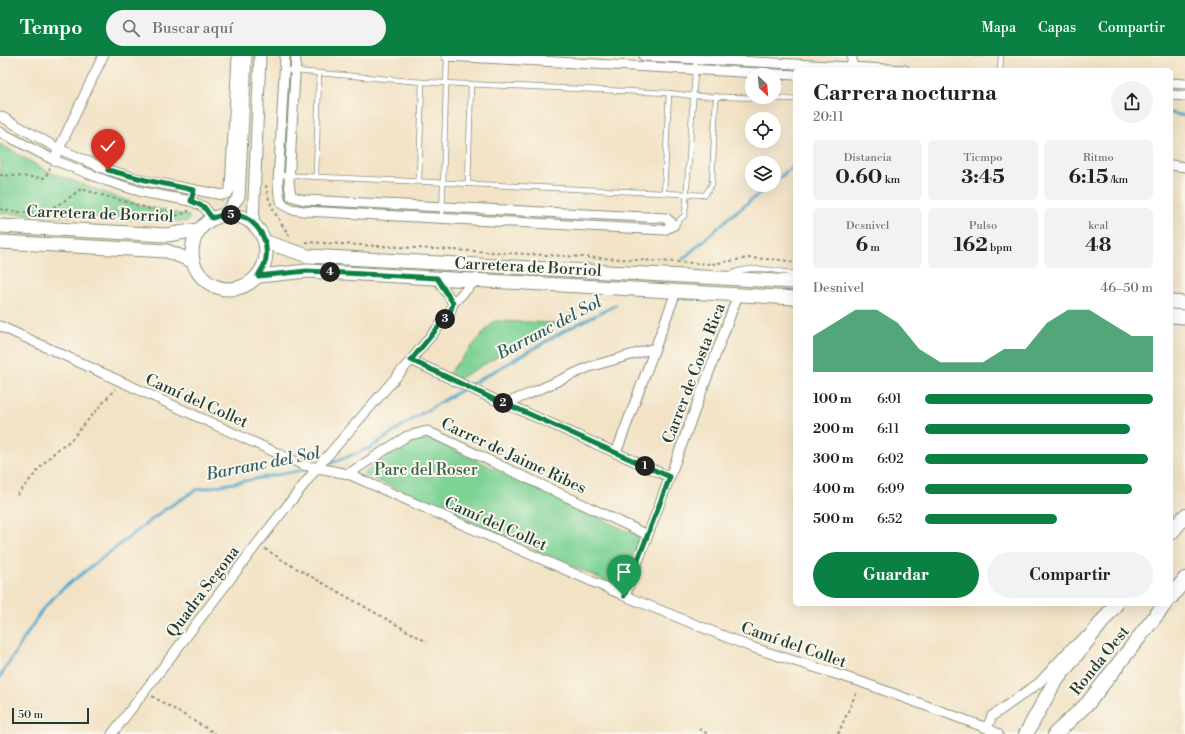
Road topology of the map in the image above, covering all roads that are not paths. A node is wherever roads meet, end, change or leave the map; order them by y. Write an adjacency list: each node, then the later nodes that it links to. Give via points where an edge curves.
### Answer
1 (103, 56): 32 (street)
2 (237, 56): 32 (street, via 228,193 223,195 146,180 108,170)
3 (246, 56): 45 (street, via 239,196)
4 (260, 56): 48 (street)
5 (285, 56): 14 (street)
6 (296, 56): 16 (street)
7 (447, 56): 15 (street); 20 (lane)
8 (644, 56): 11 (street)
9 (852, 56): 12 (street)
10 (1001, 56): 13 (lane)
11 (696, 57): 12 (street); 15 (lane)
12 (852, 68)
13 (1000, 68)
14 (284, 70): 16 (lane); 36 (street)
15 (695, 70): 18 (street); 26 (lane)
16 (295, 72): 17 (lane); 37 (street)
17 (319, 73): 19 (lane); 38 (lane)
18 (793, 75)
19 (422, 82): 20 (lane); 39 (lane)
20 (446, 83): 22 (lane); 40 (lane)
21 (1173, 83): 23 (street)
22 (472, 84): 24 (lane); 41 (lane)
23 (1185, 84)
24 (669, 93): 26 (lane); 42 (lane)
25 (1173, 95): 28 (street)
26 (693, 96): 27 (lane); 43 (lane)
27 (716, 96): 29 (lane); 43 (lane, via 712,184 705,195)
28 (1185, 96)
29 (793, 99)
30 (0, 116): 32 (street)
31 (0, 132): 33 (street)
32 (59, 149): 33 (street)
33 (54, 160): 46 (street, via 142,192 191,201 204,207)
34 (1173, 165): 35 (street)
35 (1185, 167)
36 (278, 175): 37 (lane); 47 (street, via 282,204 291,209)
37 (290, 175): 38 (lane); 44 (street, via 291,196 304,200)
38 (316, 176): 39 (lane)
39 (419, 181): 40 (lane)
40 (443, 182): 41 (lane); 44 (lane)
41 (468, 184): 42 (lane)
42 (664, 193): 43 (lane)
43 (686, 194): 49 (lane, via 685,215)
44 (442, 207): 47 (lane); 49 (street, via 666,218)
45 (225, 214): 46 (main road); 48 (main road, via 240,216)
46 (212, 218): 51 (main road)
47 (442, 218): 49 (street, via 664,230)
48 (253, 222): 53 (main road)
49 (674, 225)
50 (0, 226): 51 (main road, Carretera de Borriol, via 167,235)
51 (198, 230): 54 (main road, via 192,245)
52 (0, 242): 54 (main road, Carretera de Borriol, via 167,251)
53 (266, 242): 56 (main road, via 266,260); 58 (main road, Carretera de Borriol, via 308,256)
54 (192, 261): 56 (main road, via 203,279 221,289 242,288)
55 (793, 274): 58 (lane, via 738,270)
56 (258, 276): 57 (main road, Carretera de Borriol, via 307,271)
57 (437, 278): 59 (main road, Carretera de Borriol); 66 (street)
58 (721, 278): 60 (main road, Carretera de Borriol)
59 (476, 280): 61 (main road, Carretera de Borriol); 66 (street, Quadra Segona)
60 (793, 282)
61 (676, 292): 62 (main road, Carretera de Borriol); 70 (street)
62 (738, 295): 63 (main road, Carretera de Borriol); 78 (street, Carrer de Costa Rica)
63 (793, 298)
64 (1173, 302): 65 (main road)
65 (1185, 302)
66 (453, 303): 71 (street, Quadra Segona, via 450,313)
67 (1173, 316): 68 (main road)
68 (1185, 317)
69 (0, 326): 76 (street, Camí del Collet, via 303,465)
70 (655, 348): 72 (street, via 589,367); 75 (street)
71 (411, 360): 73 (street); 76 (street, Quadra Segona)
72 (529, 394): 73 (street); 74 (street)
73 (504, 404): 74 (street)
74 (518, 409): 75 (street)
75 (616, 453): 78 (street)
76 (317, 468): 77 (street, Camí del Collet); 89 (street, Quadra Segona)
77 (348, 474): 81 (street, Carrer de Jaime Ribes, via 407,436 428,432); 84 (street, Camí del Collet)
78 (670, 477): 81 (street, Carrer de Costa Rica)
79 (1185, 516): 80 (main road)
80 (1173, 531)
81 (648, 535): 84 (street, Carrer de Costa Rica)
82 (1185, 579): 83 (main road)
83 (1173, 594)
84 (624, 596): 88 (street, Camí del Collet, via 751,647 861,682)
85 (1114, 606): 87 (main road, Ronda Oest)
86 (1163, 606): 92 (main road, Ronda Oest, via 1088,703)
87 (1098, 626): 88 (street, Ronda Oest, via 1071,648 1039,683 992,716); 91 (main road, Ronda Oest, via 1054,683)
88 (988, 728): 90 (street)
89 (112, 734)
90 (998, 734)
91 (1026, 734)
92 (1055, 734)

